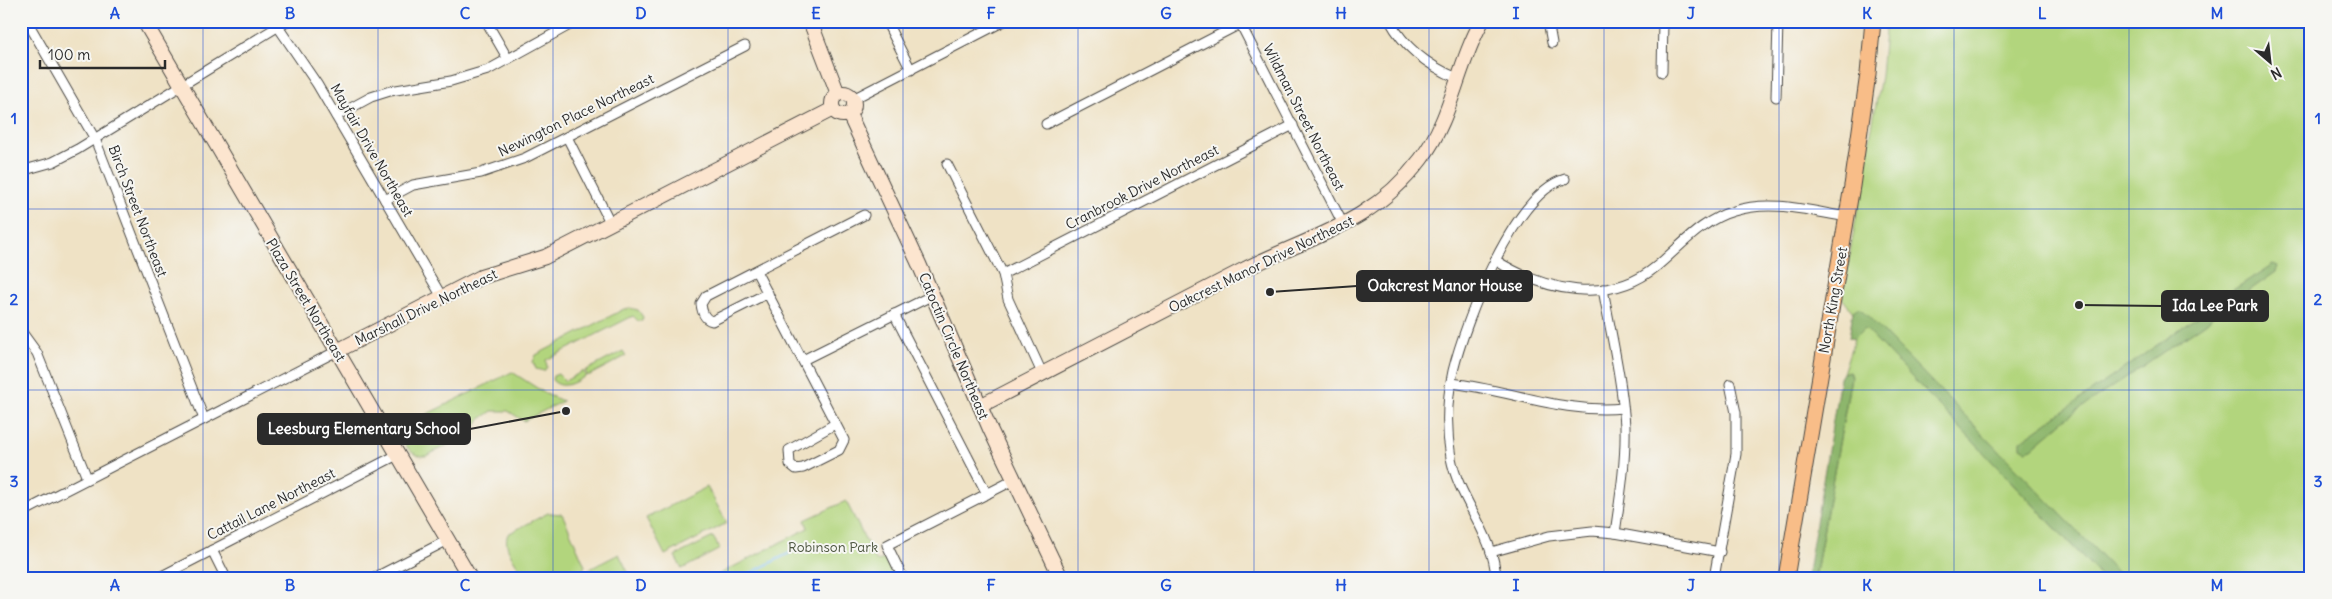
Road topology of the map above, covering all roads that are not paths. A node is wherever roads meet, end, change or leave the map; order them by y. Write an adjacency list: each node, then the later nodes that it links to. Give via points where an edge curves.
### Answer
1 (27, 21): 33 (street, Birch Street Northeast)
2 (144, 21): 23 (street, Plaza Street Northeast)
3 (288, 21): 16 (street)
4 (486, 21): 19 (street)
5 (576, 21): 19 (street)
6 (810, 21): 24 (street)
7 (886, 21): 20 (street)
8 (1004, 21): 20 (street)
9 (1390, 21): 22 (street, via 1419,57)
10 (1482, 21): 22 (street, Oakcrest Manor Drive Northeast)
11 (1548, 21): 17 (street)
12 (1663, 21): 21 (street)
13 (1778, 21): 25 (street)
14 (1873, 21): 39 (main road, North King Street)
15 (1239, 22): 30 (street); 31 (street, Wildman Street Northeast)
16 (275, 24): 23 (street); 29 (street, Mayfair Drive Northeast)
17 (1552, 43)
18 (745, 46): 32 (street, Newington Place Northeast)
19 (508, 59): 29 (street, via 469,77 390,91)
20 (911, 70): 26 (street)
21 (1662, 72)
22 (1457, 78): 41 (street, Oakcrest Manor Drive Northeast, via 1447,110 1422,158 1389,194)
23 (181, 85): 33 (street); 51 (street, Plaza Street Northeast)
24 (838, 94): 26 (street, via 845,93); 27 (street, via 832,101)
25 (1776, 97)
26 (853, 99): 28 (street, via 854,107)
27 (833, 109): 28 (street, via 839,115); 40 (street, Marshall Drive Northeast)
28 (848, 114): 47 (street, Catoctin Circle Northeast)
29 (336, 116): 37 (street, Mayfair Drive Northeast)
30 (1046, 124)
31 (1293, 125): 41 (street, Wildman Street Northeast); 44 (street, Cranbrook Drive Northeast)
32 (567, 137): 37 (street, Newington Place Northeast, via 504,166 413,185); 40 (street)
33 (96, 138): 35 (street, via 53,162); 58 (street, Birch Street Northeast)
34 (947, 164): 44 (street)
35 (21, 171)
36 (1565, 179): 42 (street, via 1539,194)
37 (385, 200): 48 (street, Mayfair Drive Northeast)
38 (864, 215): 43 (street)
39 (1847, 217): 45 (street, via 1775,206 1735,210 1701,227 1642,276 1619,287); 78 (main road, North King Street)
40 (611, 224): 48 (street, Marshall Drive Northeast, via 545,257 499,270)
41 (1344, 226): 53 (street, Oakcrest Manor Drive Northeast, via 1244,270)
42 (1495, 260): 45 (street, via 1527,278 1551,286); 54 (street, via 1459,351)
43 (756, 271): 46 (street); 46 (street, via 706,296 701,304 702,313 712,321)
44 (1002, 274): 53 (street, via 1008,299)
45 (1603, 289): 57 (street)
46 (768, 294): 52 (street)
47 (932, 295): 49 (street); 56 (street, Catoctin Circle Northeast)
48 (442, 297): 51 (street, Marshall Drive Northeast)
49 (894, 314): 52 (street); 63 (street)
50 (21, 331): 61 (street, via 37,353)
51 (337, 351): 58 (street, Marshall Drive Northeast); 60 (street, Plaza Street Northeast)
52 (803, 360): 59 (street)
53 (1042, 374): 56 (street, Oakcrest Manor Drive Northeast)
54 (1451, 383): 57 (street, via 1513,394 1555,406 1588,410); 68 (street, via 1448,406 1451,457 1459,483)
55 (1730, 384): 69 (street, via 1736,413 1736,454)
56 (980, 406): 62 (street, Catoctin Circle Northeast)
57 (1623, 408): 65 (street, via 1624,460)
58 (204, 419): 61 (street, Marshall Drive Northeast)
59 (836, 424): 59 (street, via 844,440 839,450 803,468 796,469 790,464 789,450)
60 (396, 454): 66 (street, Plaza Street Northeast); 67 (street, Cattail Lane Northeast)
61 (87, 478): 64 (street, Marshall Drive Northeast)
62 (1014, 480): 63 (street); 75 (street, Catoctin Circle Northeast)
63 (987, 494): 74 (street, via 887,545)
64 (21, 513)
65 (1616, 533): 68 (street, via 1569,533); 69 (street)
66 (448, 540): 72 (street); 73 (street, Plaza Street Northeast)
67 (212, 550): 70 (street, Cattail Lane Northeast); 71 (street)
68 (1491, 552): 76 (street)
69 (1720, 552): 77 (street)
70 (158, 578)
71 (226, 578)
72 (374, 578)
73 (470, 578)
74 (903, 578)
75 (1061, 578)
76 (1496, 578)
77 (1714, 578)
78 (1786, 578)

